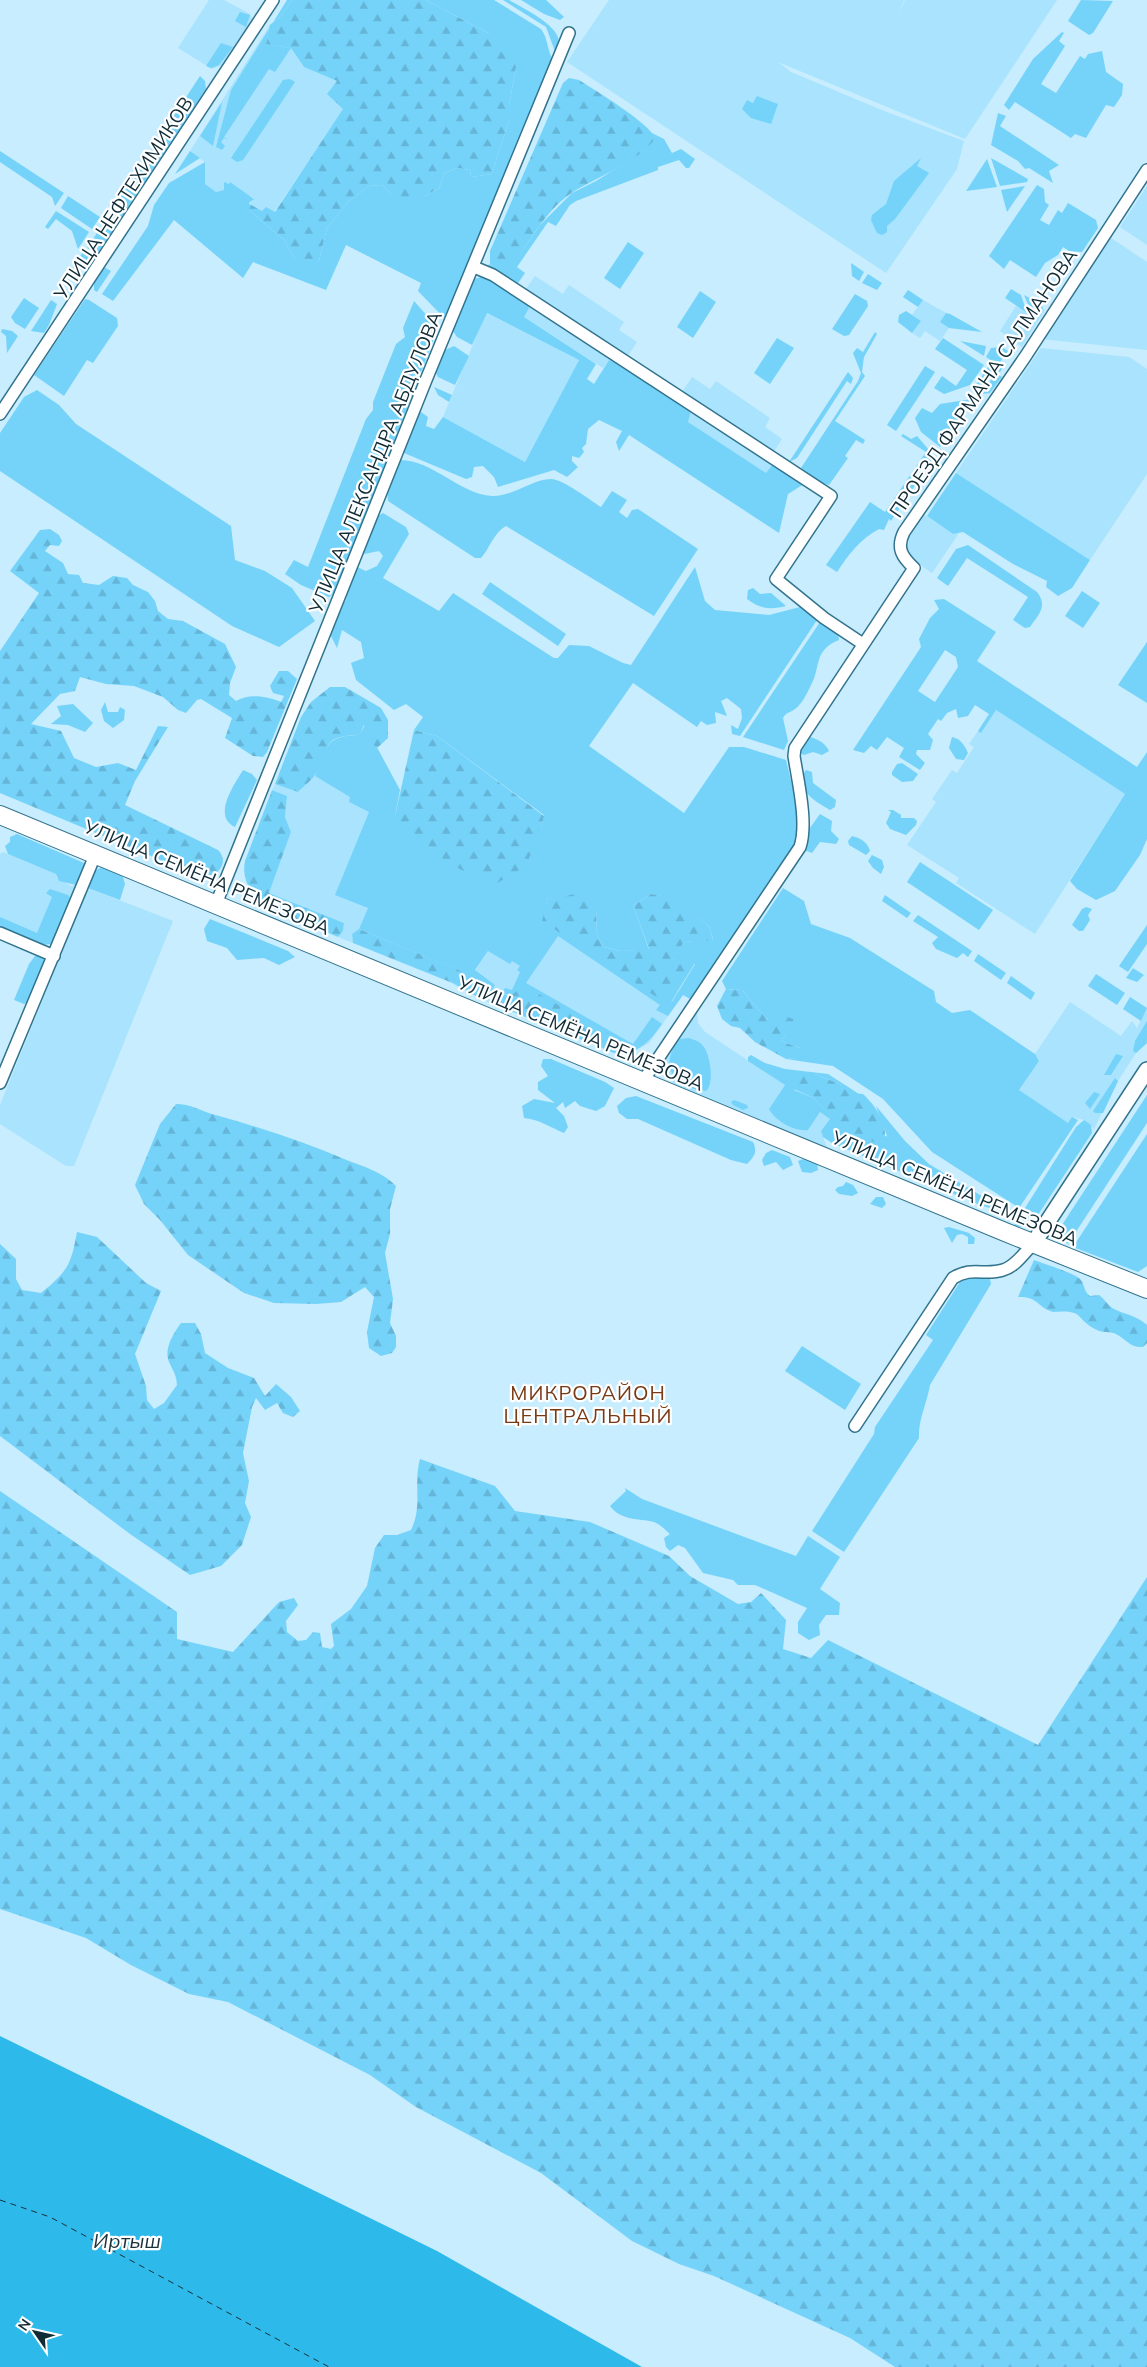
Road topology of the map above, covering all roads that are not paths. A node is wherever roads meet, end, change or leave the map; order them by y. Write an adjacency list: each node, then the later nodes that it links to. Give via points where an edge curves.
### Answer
1 (273, 0): 5 (street, УЛИЦА НЕФТЕХИМИКОВ)
2 (569, 33): 4 (street, УЛИЦА АЛЕКСАНДРА АБДУЛОВА)
3 (1147, 170): 6 (street, ПРОЕЗД ФАРМАНА САЛМАНОВА, via 1030,349 904,532 900,550 914,568)
4 (474, 267): 6 (street, via 493,276 831,496 776,579 824,618); 9 (street, УЛИЦА АЛЕКСАНДРА АБДУЛОВА)
5 (0, 414)
6 (863, 644): 13 (street, ПРОЕЗД ФАРМАНА САЛМАНОВА, via 795,748 802,827 800,847)
7 (0, 814): 8 (main road, УЛИЦА СЕМЁНА РЕМЕЗОВА)
8 (96, 853): 9 (main road, УЛИЦА СЕМЁНА РЕМЕЗОВА); 11 (street)
9 (216, 904): 13 (main road, УЛИЦА СЕМЁНА РЕМЕЗОВА)
10 (0, 933): 11 (street)
11 (54, 956): 14 (street)
12 (1147, 1070): 15 (main road)
13 (644, 1081): 16 (main road, УЛИЦА СЕМЁНА РЕМЕЗОВА)
14 (0, 1083)
15 (1050, 1217): 16 (main road, via 1033,1231); 17 (main road); 18 (main road, via 1052,1242)
16 (1005, 1232): 17 (main road, УЛИЦА СЕМЁНА РЕМЕЗОВА)
17 (1033, 1244): 18 (main road, УЛИЦА СЕМЁНА РЕМЕЗОВА); 20 (street, via 1012,1266 1003,1270 963,1271 953,1278)
18 (1074, 1260): 19 (main road, УЛИЦА СЕМЁНА РЕМЕЗОВА)
19 (1147, 1289)
20 (855, 1426)

